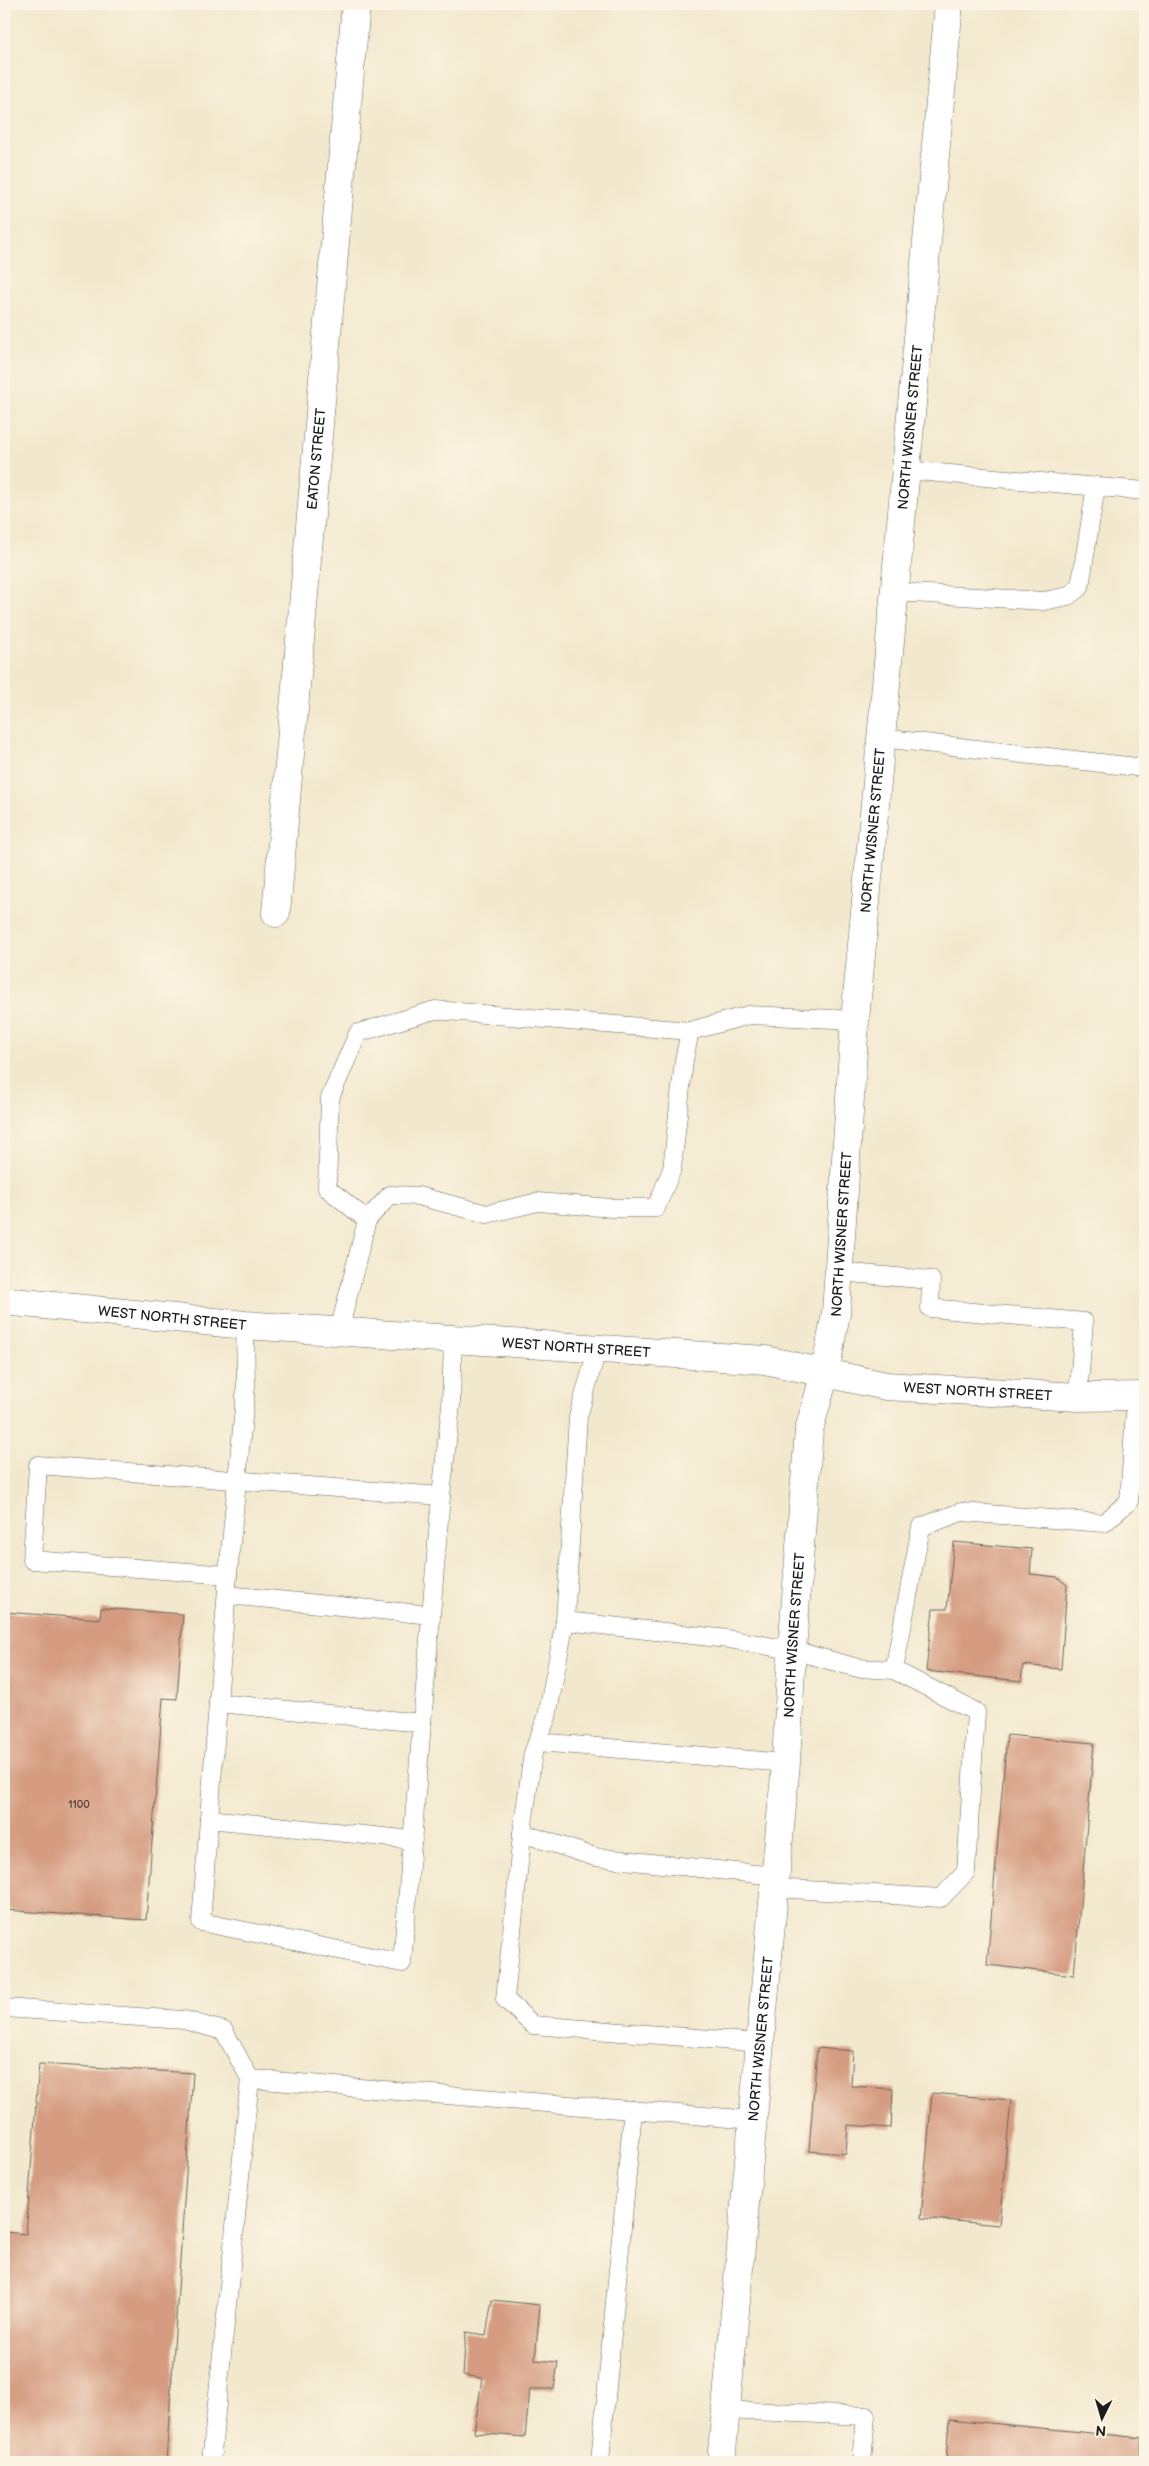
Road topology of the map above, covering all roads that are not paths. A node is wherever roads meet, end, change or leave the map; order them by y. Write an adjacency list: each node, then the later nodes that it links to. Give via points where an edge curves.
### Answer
1 (356, 4): 9 (street, EATON STREET)
2 (948, 4): 3 (street, NORTH WISNER STREET)
3 (906, 470): 4 (lane); 6 (street, NORTH WISNER STREET)
4 (1096, 486): 5 (lane); 6 (lane, via 1080,588 1068,596 1044,601)
5 (1145, 491)
6 (894, 592): 7 (street, NORTH WISNER STREET)
7 (881, 738): 8 (lane); 10 (street, NORTH WISNER STREET)
8 (1145, 768)
9 (276, 914)
10 (854, 1020): 11 (lane, via 749,1015); 13 (street, NORTH WISNER STREET)
11 (690, 1031): 12 (lane, via 672,1169 656,1208 538,1202 487,1214 418,1196 390,1195); 12 (lane, via 435,1010 358,1033 330,1098 328,1188)
12 (367, 1220): 16 (lane)
13 (839, 1272): 19 (street, NORTH WISNER STREET, via 836,1313); 21 (lane, via 931,1280 930,1308 1084,1322)
14 (4, 1301): 15 (street, WEST NORTH STREET)
15 (245, 1325): 16 (street, WEST NORTH STREET); 22 (lane, via 246,1386)
16 (339, 1330): 17 (street, WEST NORTH STREET)
17 (453, 1340): 18 (street, WEST NORTH STREET); 23 (lane, via 451,1405)
18 (598, 1347): 19 (street, WEST NORTH STREET, via 765,1360); 27 (lane, via 578,1416)
19 (825, 1373): 21 (street, WEST NORTH STREET, via 886,1386); 28 (street, NORTH WISNER STREET, via 809,1430)
20 (1141, 1396): 21 (street, WEST NORTH STREET); 29 (lane, via 1129,1502 1104,1523 961,1512 920,1527)
21 (1078, 1397)
22 (238, 1480): 23 (lane); 24 (lane); 24 (lane, via 38,1465 32,1560)
23 (441, 1496): 26 (lane)
24 (228, 1575): 25 (lane)
25 (227, 1595): 26 (lane); 30 (lane)
26 (431, 1615): 31 (lane)
27 (565, 1621): 28 (lane, via 728,1639); 32 (lane, via 547,1717)
28 (792, 1650): 29 (lane, via 858,1668); 33 (street, NORTH WISNER STREET)
29 (894, 1670): 37 (lane, via 976,1712 966,1872 941,1898)
30 (218, 1703): 31 (lane); 34 (lane)
31 (422, 1723): 36 (lane)
32 (538, 1742): 33 (lane); 35 (lane)
33 (786, 1764): 37 (street, NORTH WISNER STREET)
34 (209, 1819): 36 (lane); 36 (lane, via 201,1922 402,1963)
35 (522, 1833): 37 (lane, via 595,1857); 39 (lane, via 505,1999 533,2024)
36 (413, 1840)
37 (775, 1882): 39 (street, NORTH WISNER STREET)
38 (4, 2008): 40 (lane, via 184,2020 224,2031)
39 (760, 2043): 42 (street, NORTH WISNER STREET)
40 (250, 2079): 41 (lane); 44 (lane)
41 (633, 2110): 42 (lane); 45 (lane)
42 (753, 2120): 43 (street, NORTH WISNER STREET)
43 (726, 2410): 46 (street, NORTH WISNER STREET); 47 (lane, via 866,2416)
44 (211, 2462)
45 (600, 2462)
46 (721, 2462)
47 (862, 2462)

